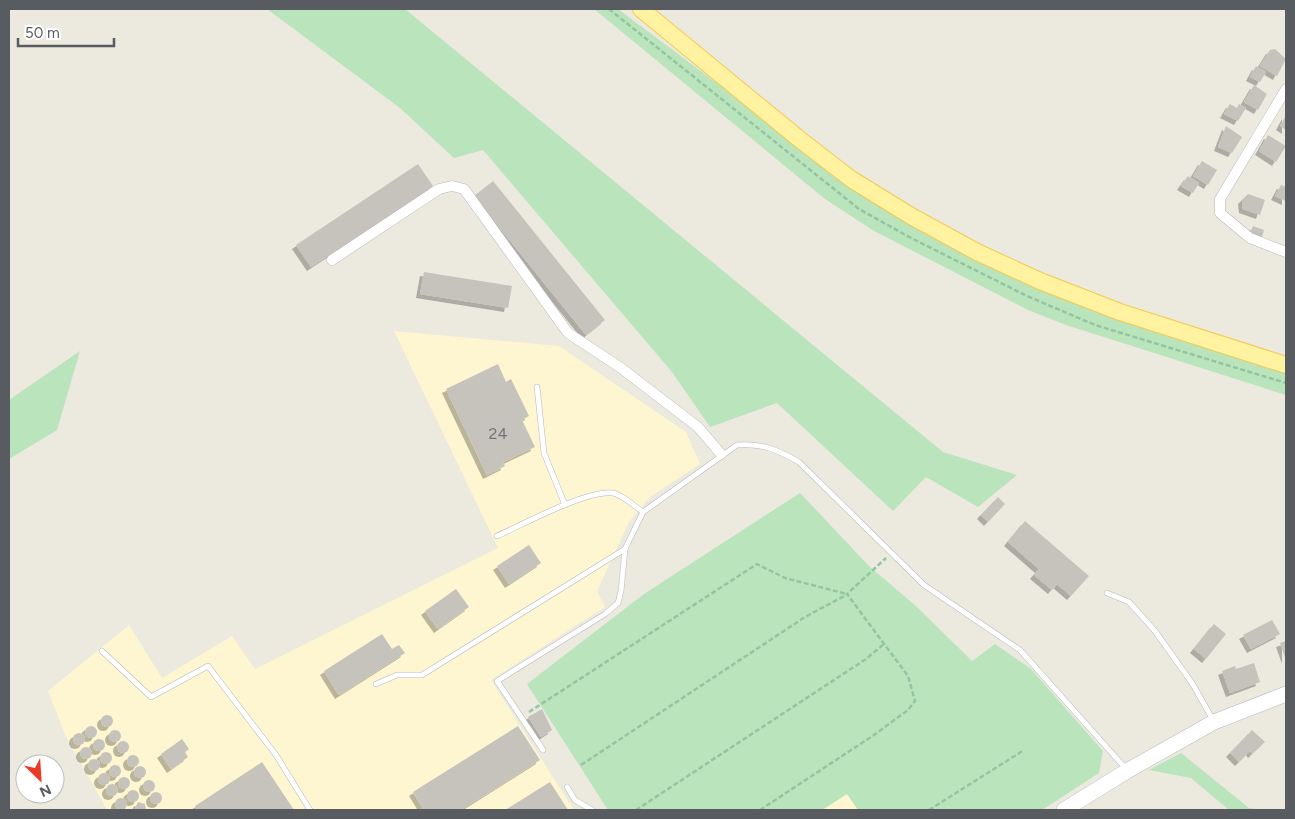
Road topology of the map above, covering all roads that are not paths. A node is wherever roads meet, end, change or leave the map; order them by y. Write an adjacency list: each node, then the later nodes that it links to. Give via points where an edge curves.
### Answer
1 (641, 9): 5 (main road, via 798,138 852,179 911,216 1040,281 1120,312)
2 (1286, 89): 3 (street, via 1220,199 1220,213 1250,238)
3 (1286, 252)
4 (332, 260): 7 (street, via 439,189 452,186 464,189 568,333 621,368 698,427)
5 (1286, 365)
6 (537, 387): 8 (lane, via 544,453)
7 (721, 454): 9 (lane); 18 (lane, via 737,445 753,444 776,448 799,462 924,585 1020,650)
8 (565, 505): 9 (lane, via 603,492 616,493); 10 (lane)
9 (643, 512): 11 (lane)
10 (496, 536)
11 (625, 549): 14 (lane, via 422,675 397,675); 17 (lane, via 618,603 497,681)
12 (1107, 593): 16 (lane, via 1129,602 1155,632 1192,683)
13 (102, 651): 20 (lane, via 151,697 208,666 276,755)
14 (376, 684)
15 (1286, 694): 16 (main road)
16 (1214, 722): 18 (main road)
17 (543, 750)
18 (1127, 770): 22 (main road)
19 (567, 787): 21 (lane, via 575,800)
20 (310, 810)
21 (592, 810)
22 (1064, 810)

